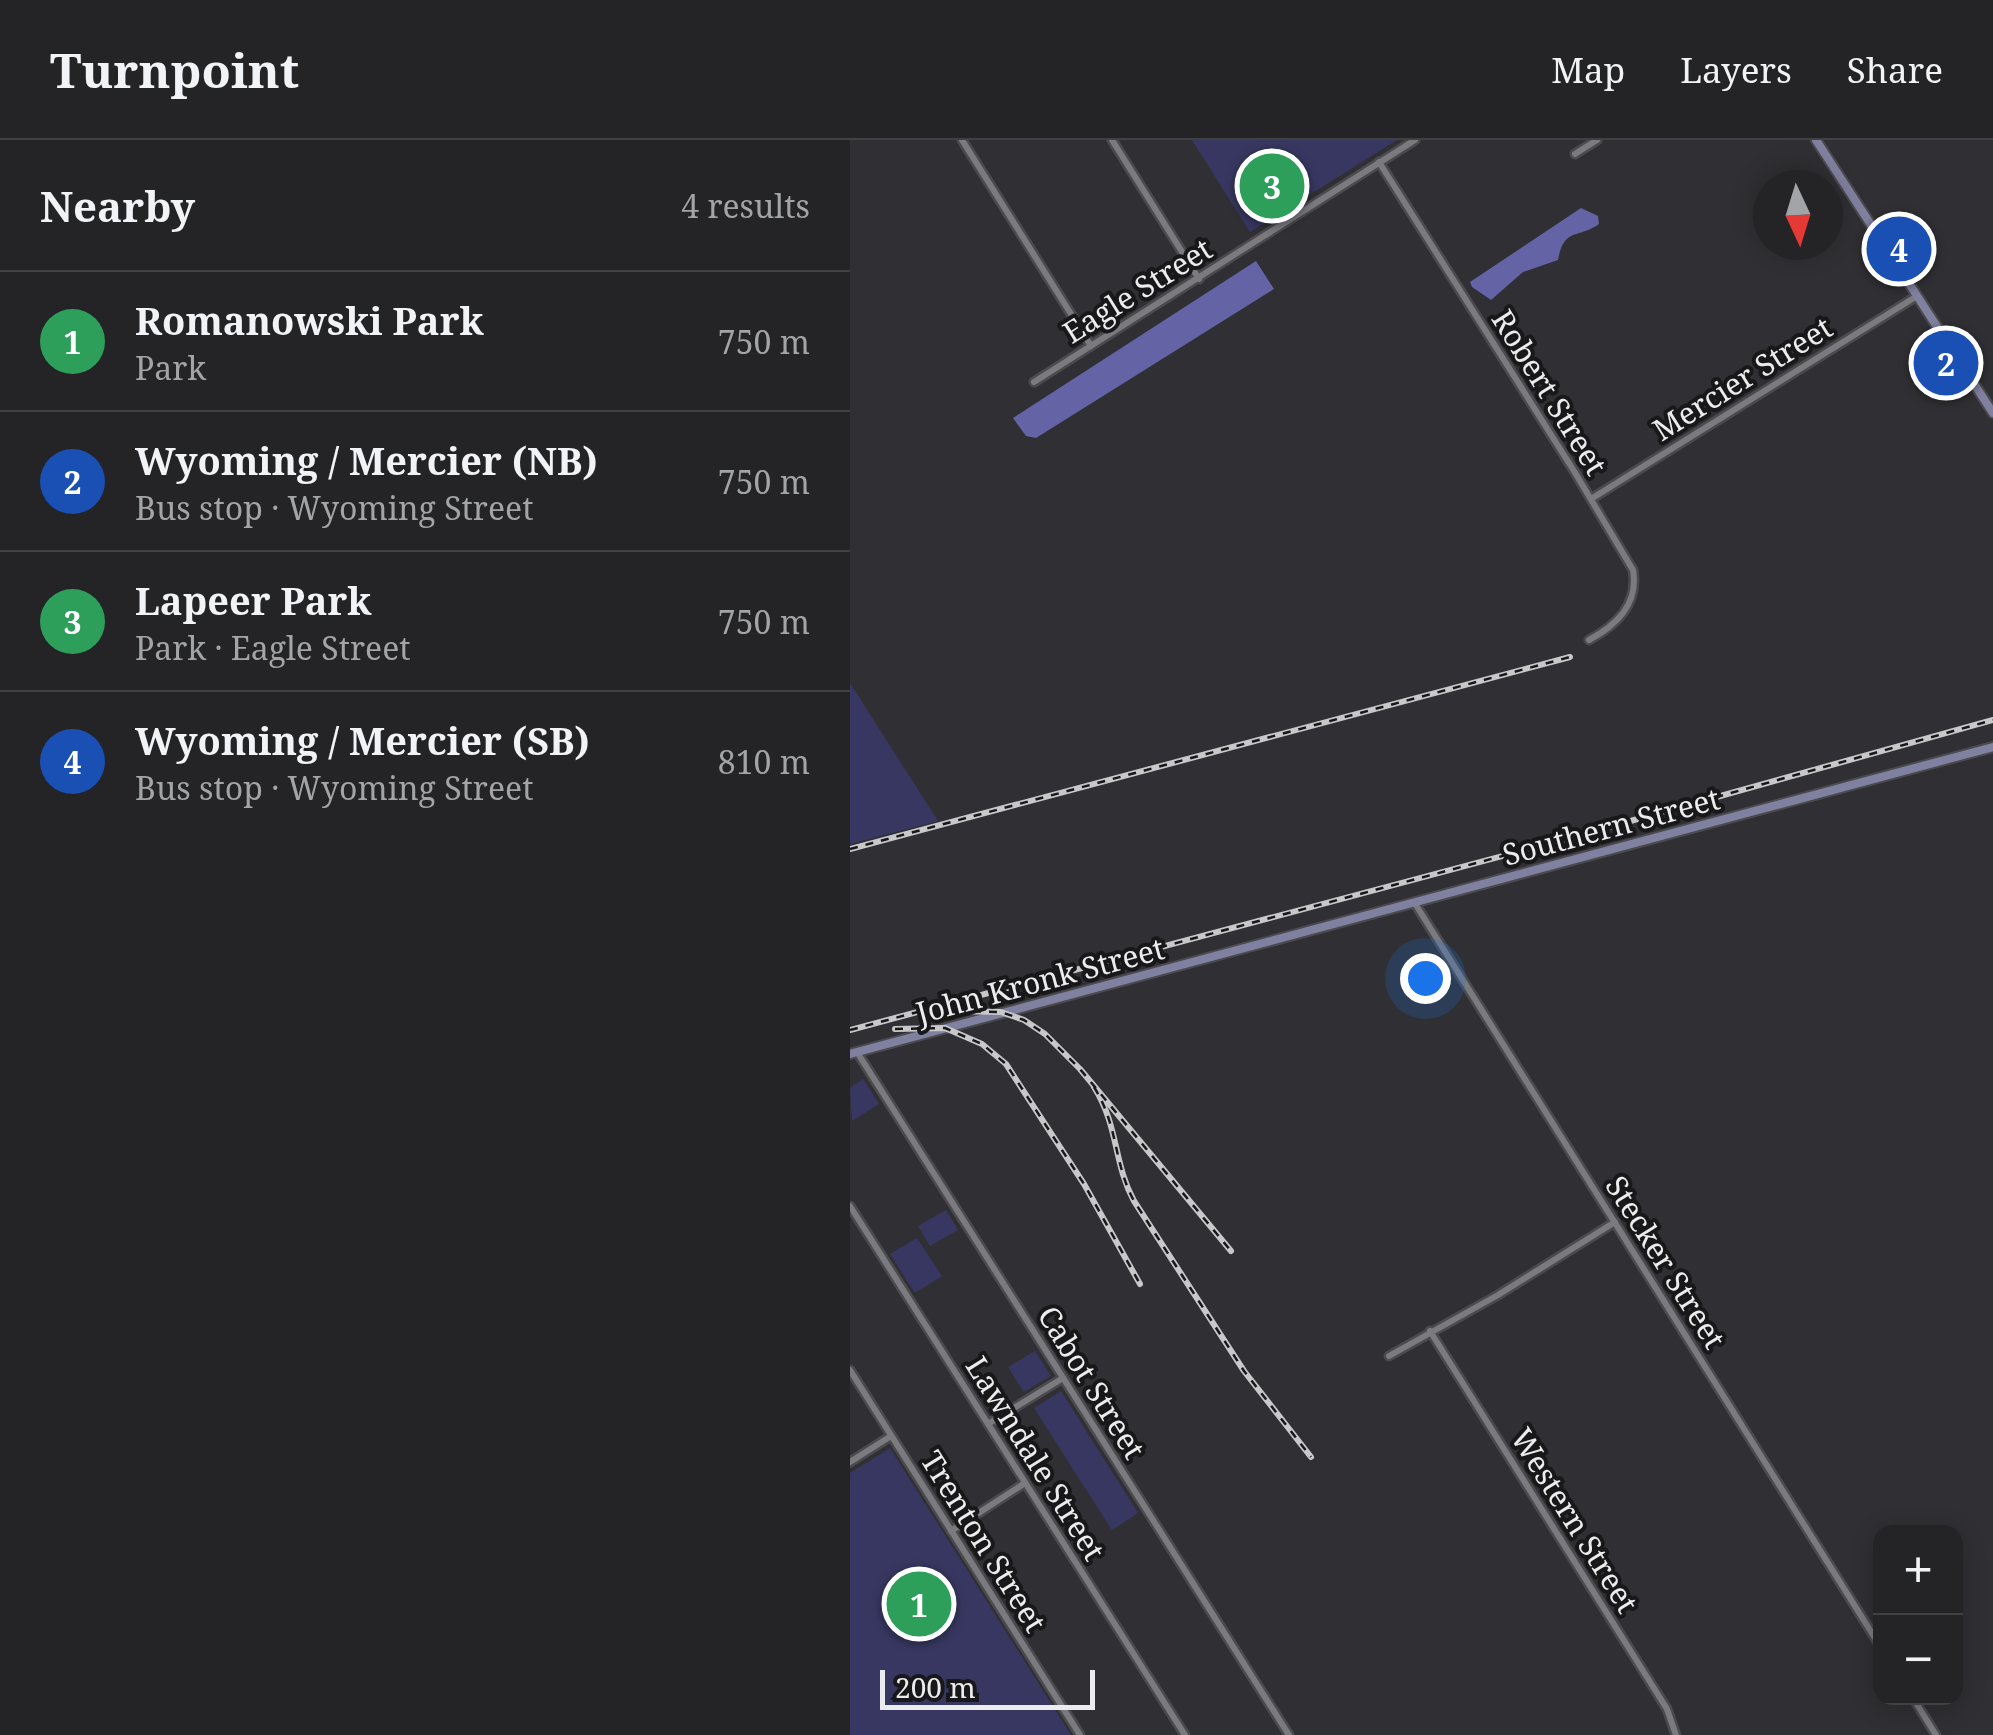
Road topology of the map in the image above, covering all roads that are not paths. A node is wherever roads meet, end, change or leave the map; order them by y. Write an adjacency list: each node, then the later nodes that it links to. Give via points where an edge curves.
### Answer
1 (962, 140): 10 (street)
2 (1112, 140): 8 (street)
3 (1415, 140): 7 (street, Eagle Street)
4 (1597, 140): 6 (street)
5 (1816, 140): 9 (street)
6 (1574, 154)
7 (1380, 162): 8 (street, Eagle Street); 13 (street, Robert Street)
8 (1200, 278): 10 (street, Eagle Street)
9 (1916, 296): 12 (street); 13 (street, Mercier Street)
10 (1091, 346): 11 (street, Eagle Street)
11 (1034, 382)
12 (1993, 414)
13 (1591, 499): 14 (street, Robert Street, via 1634,581 1621,617)
14 (1589, 640)
15 (1993, 747): 16 (street, Southern Street)
16 (1414, 902): 17 (street, Southern Street); 20 (street, Stecker Street)
17 (1241, 949): 18 (street, John Kronk Street)
18 (853, 1053): 24 (street, Cabot Street)
19 (850, 1206): 25 (street, Lawndale Street)
20 (1614, 1222): 21 (street); 30 (street, Stecker Street)
21 (1430, 1331): 22 (street); 35 (street, Western Street, via 1667,1709)
22 (1389, 1356)
23 (850, 1370): 26 (street, Trenton Street)
24 (1063, 1378): 25 (street); 34 (street, Cabot Street)
25 (988, 1424): 28 (street, Lawndale Street)
26 (891, 1436): 27 (street); 29 (street, Trenton Street)
27 (850, 1462)
28 (1026, 1483): 29 (street); 33 (street, Lawndale Street)
29 (951, 1531): 32 (street, Trenton Street)
30 (1873, 1635)
31 (1917, 1705): 36 (street)
32 (1080, 1735)
33 (1185, 1735)
34 (1290, 1735)
35 (1676, 1735)
36 (1936, 1735)

